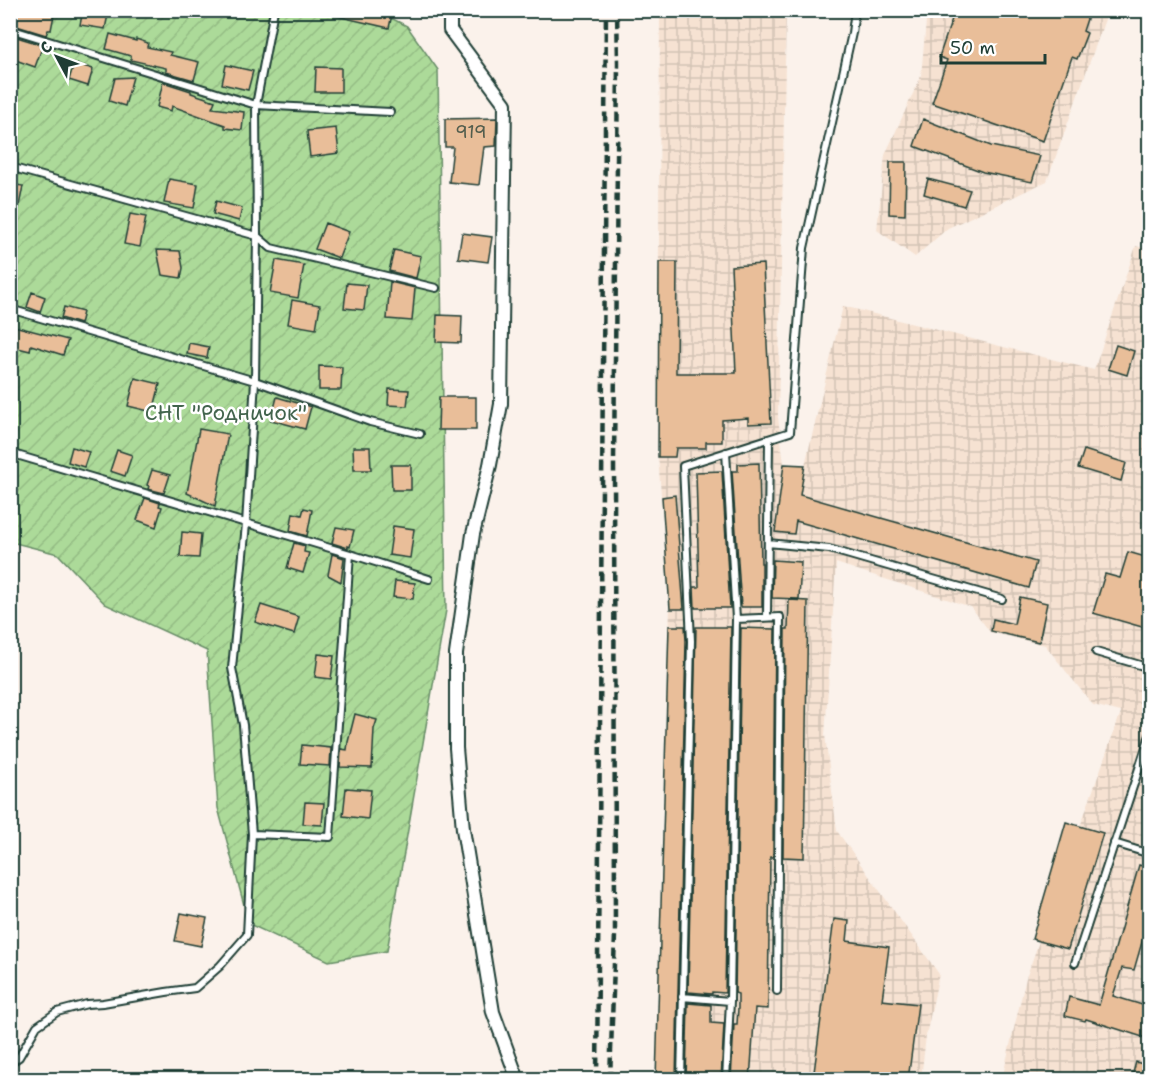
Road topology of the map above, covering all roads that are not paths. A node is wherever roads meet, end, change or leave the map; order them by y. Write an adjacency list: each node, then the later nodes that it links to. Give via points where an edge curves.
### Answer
1 (274, 10): 5 (lane)
2 (450, 10): 34 (street, via 450,30 505,104 501,404 473,534 456,654 456,748 463,829 493,1012)
3 (855, 10): 13 (lane, via 804,248 790,432)
4 (10, 29): 5 (lane)
5 (256, 105): 6 (lane); 8 (lane)
6 (390, 112)
7 (10, 168): 8 (lane)
8 (257, 236): 9 (lane, via 271,248); 11 (lane)
9 (436, 288)
10 (10, 309): 11 (lane)
11 (255, 381): 12 (lane, via 370,422); 16 (lane)
12 (420, 434)
13 (769, 439): 14 (lane); 17 (lane)
14 (726, 452): 22 (lane); 31 (lane, via 682,466 691,641)
15 (10, 453): 16 (lane)
16 (246, 524): 18 (lane); 26 (lane, via 232,668 243,724)
17 (768, 543): 20 (lane, via 829,549); 21 (lane)
18 (350, 554): 19 (lane); 26 (lane, via 330,837)
19 (429, 579)
20 (1002, 599)
21 (767, 617): 22 (lane); 30 (lane, via 780,617)
22 (736, 619): 32 (lane)
23 (1096, 652): 24 (lane)
24 (1149, 669)
25 (1149, 735): 27 (lane)
26 (252, 834): 33 (lane, via 247,934 220,966 195,988 57,1012 37,1026 19,1057)
27 (1114, 843): 28 (lane); 29 (lane)
28 (1149, 854)
29 (1075, 963)
30 (777, 991)
31 (682, 997): 32 (lane); 35 (lane)
32 (730, 1001): 36 (lane)
33 (10, 1063)
34 (518, 1080)
35 (681, 1080)
36 (726, 1080)

